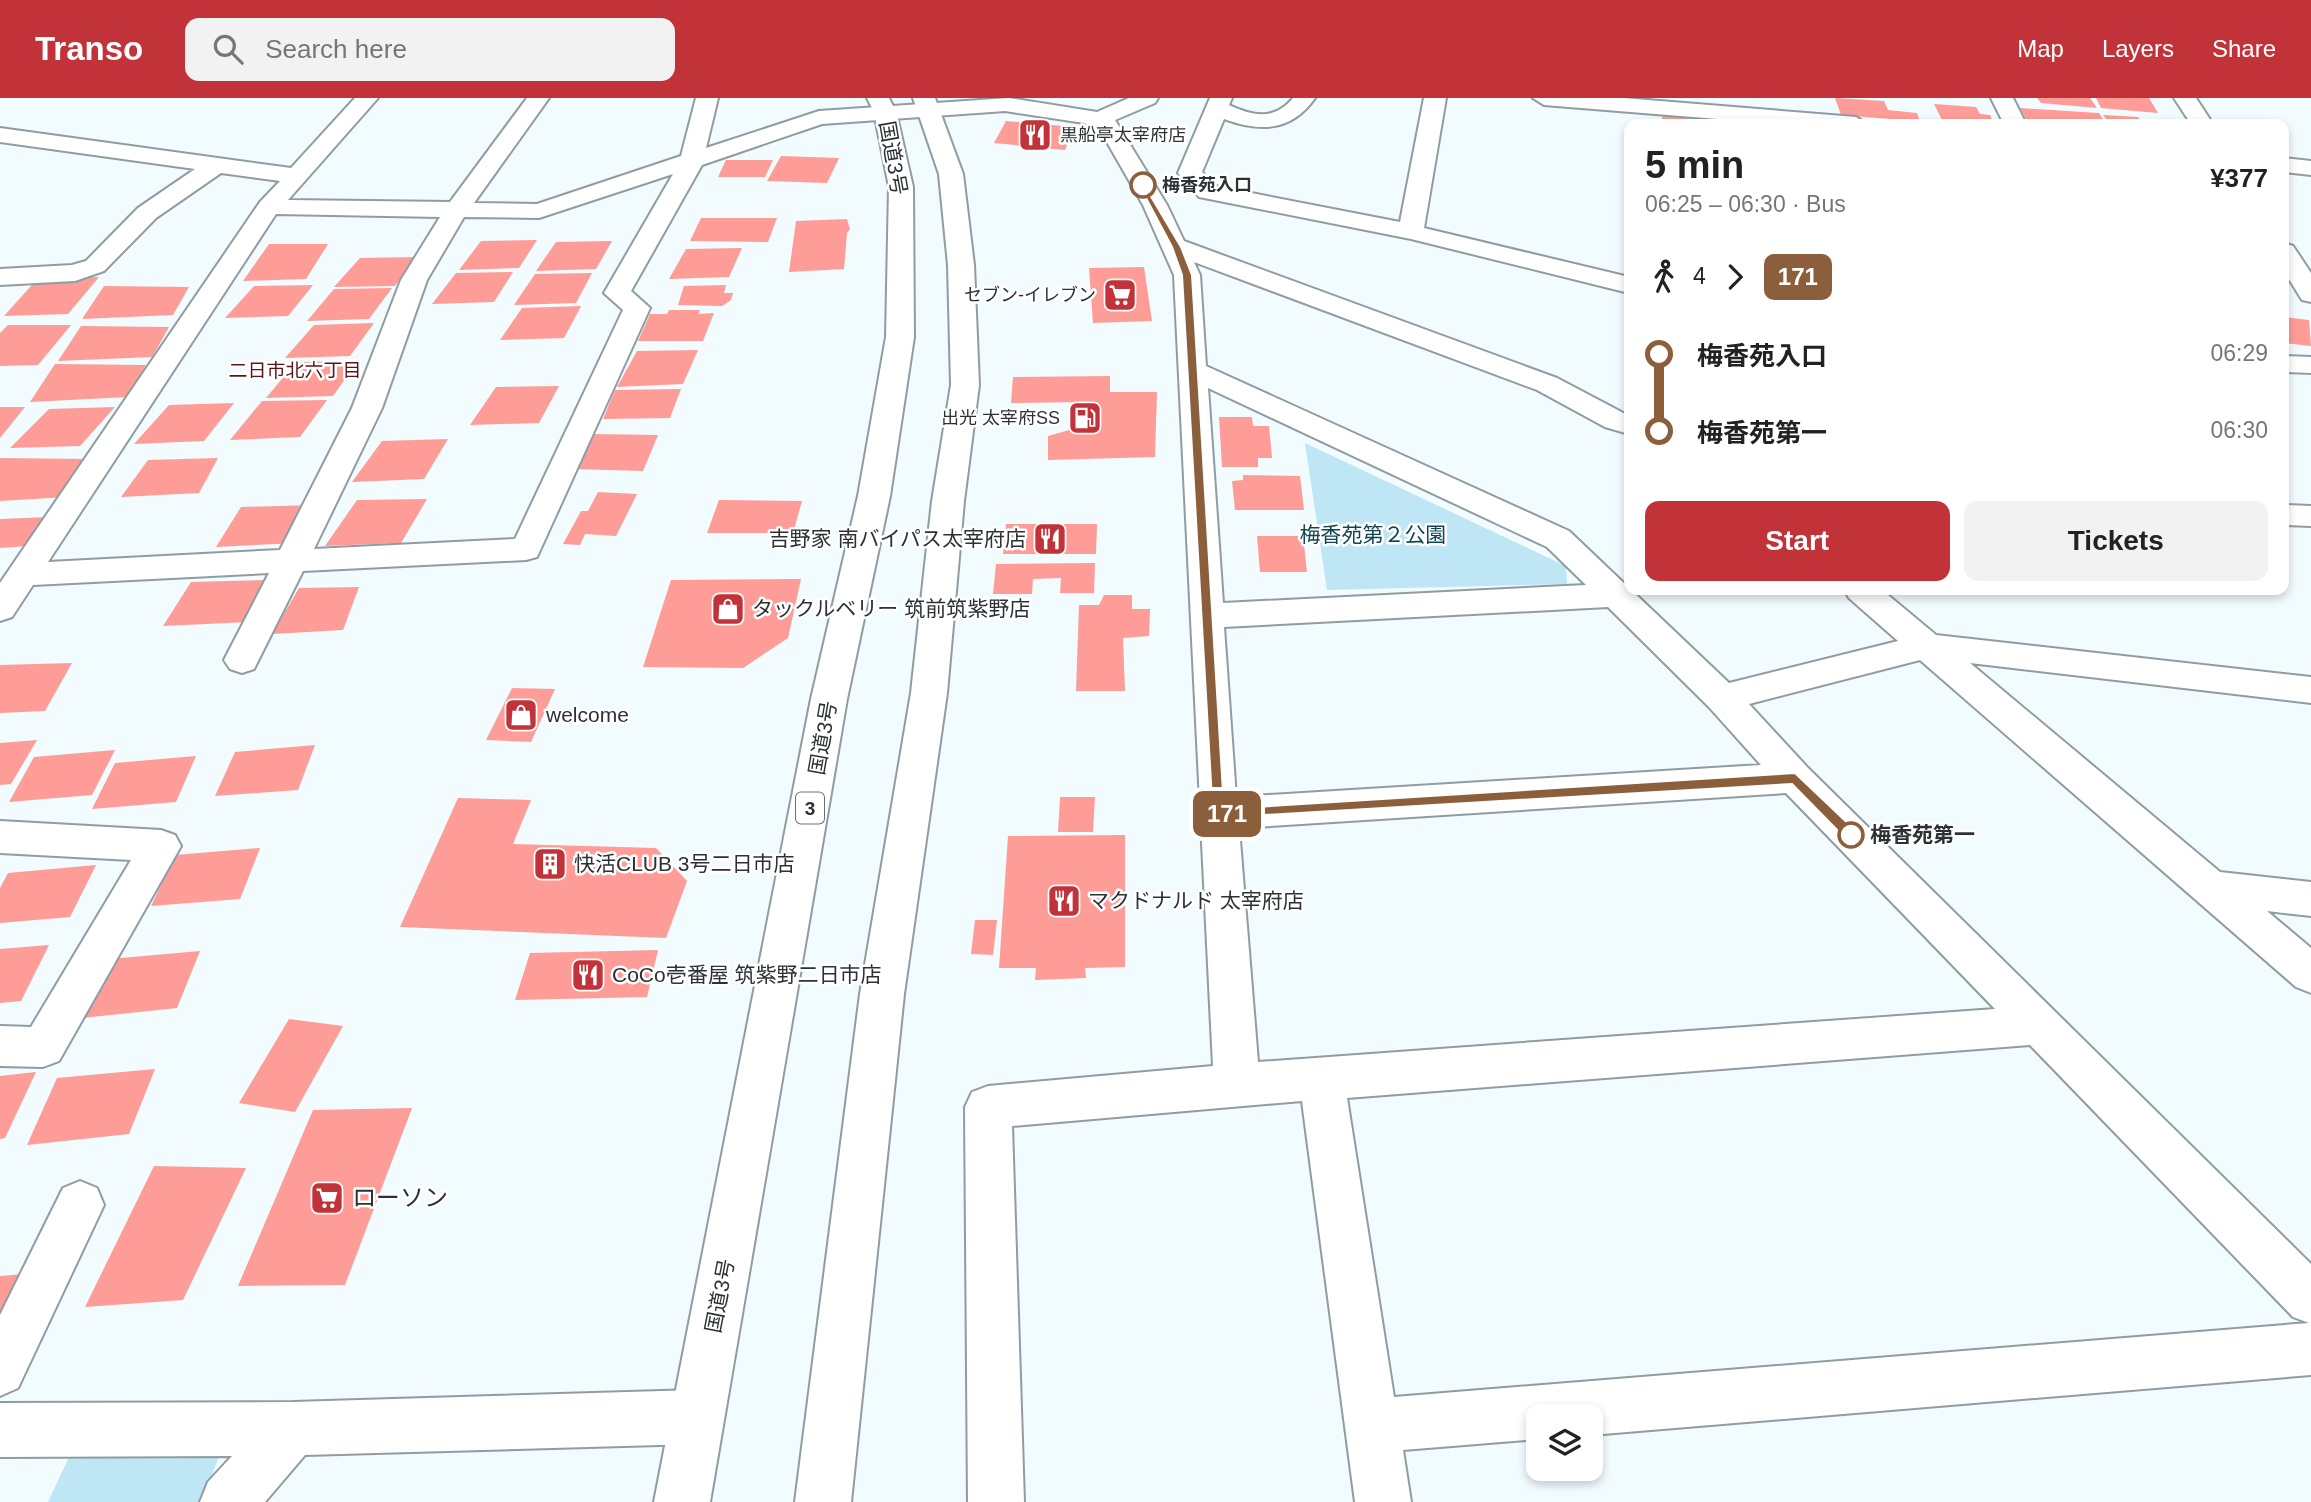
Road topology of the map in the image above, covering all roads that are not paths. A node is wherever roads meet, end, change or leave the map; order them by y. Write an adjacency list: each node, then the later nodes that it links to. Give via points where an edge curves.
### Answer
1 (367, 98): 26 (main road)
2 (538, 98): 28 (main road)
3 (707, 98): 22 (main road)
4 (1147, 98): 20 (main road)
5 (1304, 98): 12 (main road, via 1293,115 1273,121 1240,119)
6 (1435, 98): 29 (main road)
7 (1544, 98): 15 (main road)
8 (1820, 98): 17 (main road)
9 (2002, 98): 18 (main road)
10 (2185, 98): 19 (main road)
11 (1002, 101): 13 (main road); 20 (main road)
12 (1219, 103): 29 (main road, via 1191,173 1208,192)
13 (926, 104): 14 (main road); 71 (main road, via 951,174 961,265 965,385 929,693 882,994)
14 (881, 105): 22 (main road, via 819,118); 65 (main road, 国道3号 / 3, via 901,187 901,337)
15 (1638, 110): 16 (main road)
16 (1769, 119)
17 (1826, 119)
18 (2012, 119)
19 (2199, 119)
20 (1098, 120): 30 (main road, via 1109,126)
21 (0, 135): 24 (main road)
22 (691, 163): 28 (main road, via 540,211); 41 (main road, via 617,293 637,308 526,549)
23 (2289, 165): 25 (main road)
24 (215, 166): 26 (main road); 32 (main road, via 146,212 95,265 75,273)
25 (2311, 167)
26 (296, 176): 27 (main road)
27 (269, 207): 28 (main road); 42 (main road)
28 (455, 212): 41 (main road, via 414,280 367,408)
29 (1411, 232): 33 (main road)
30 (1177, 247): 37 (main road, via 1187,275); 38 (main road, via 1547,383)
31 (2289, 259): 34 (main road)
32 (4, 282)
33 (1624, 284)
34 (2311, 294)
35 (2289, 364): 36 (main road)
36 (2311, 365)
37 (1193, 370): 43 (main road, via 1558,539); 46 (main road)
38 (1624, 424)
39 (2289, 515): 40 (main road)
40 (2311, 516)
41 (292, 560): 42 (main road); 48 (main road)
42 (23, 573): 45 (main road)
43 (1619, 595): 46 (main road); 50 (main road)
44 (1867, 595): 47 (main road)
45 (0, 609)
46 (1207, 616): 52 (main road)
47 (1927, 646): 49 (main road); 50 (main road); 54 (main road)
48 (242, 660)
49 (2311, 691)
50 (1722, 698): 51 (main road)
51 (1795, 778): 52 (main road); 57 (main road)
52 (1218, 814): 60 (main road)
53 (0, 837): 58 (main road, via 161,846 43,1047)
54 (2208, 888): 55 (main road); 56 (main road)
55 (2311, 900)
56 (2311, 974)
57 (2040, 1025): 59 (main road); 62 (main road)
58 (0, 1046)
59 (1322, 1079): 60 (main road); 66 (main road)
60 (1237, 1085): 72 (main road, via 988,1107)
61 (80, 1205): 64 (main road)
62 (2311, 1299)
63 (2311, 1349): 66 (main road)
64 (0, 1370)
65 (696, 1417): 67 (main road); 70 (main road, 国道3号 / 3)
66 (1372, 1426): 73 (main road)
67 (293, 1429): 68 (main road); 69 (main road)
68 (0, 1430)
69 (228, 1502)
70 (682, 1502)
71 (823, 1502)
72 (996, 1502)
73 (1383, 1502)

